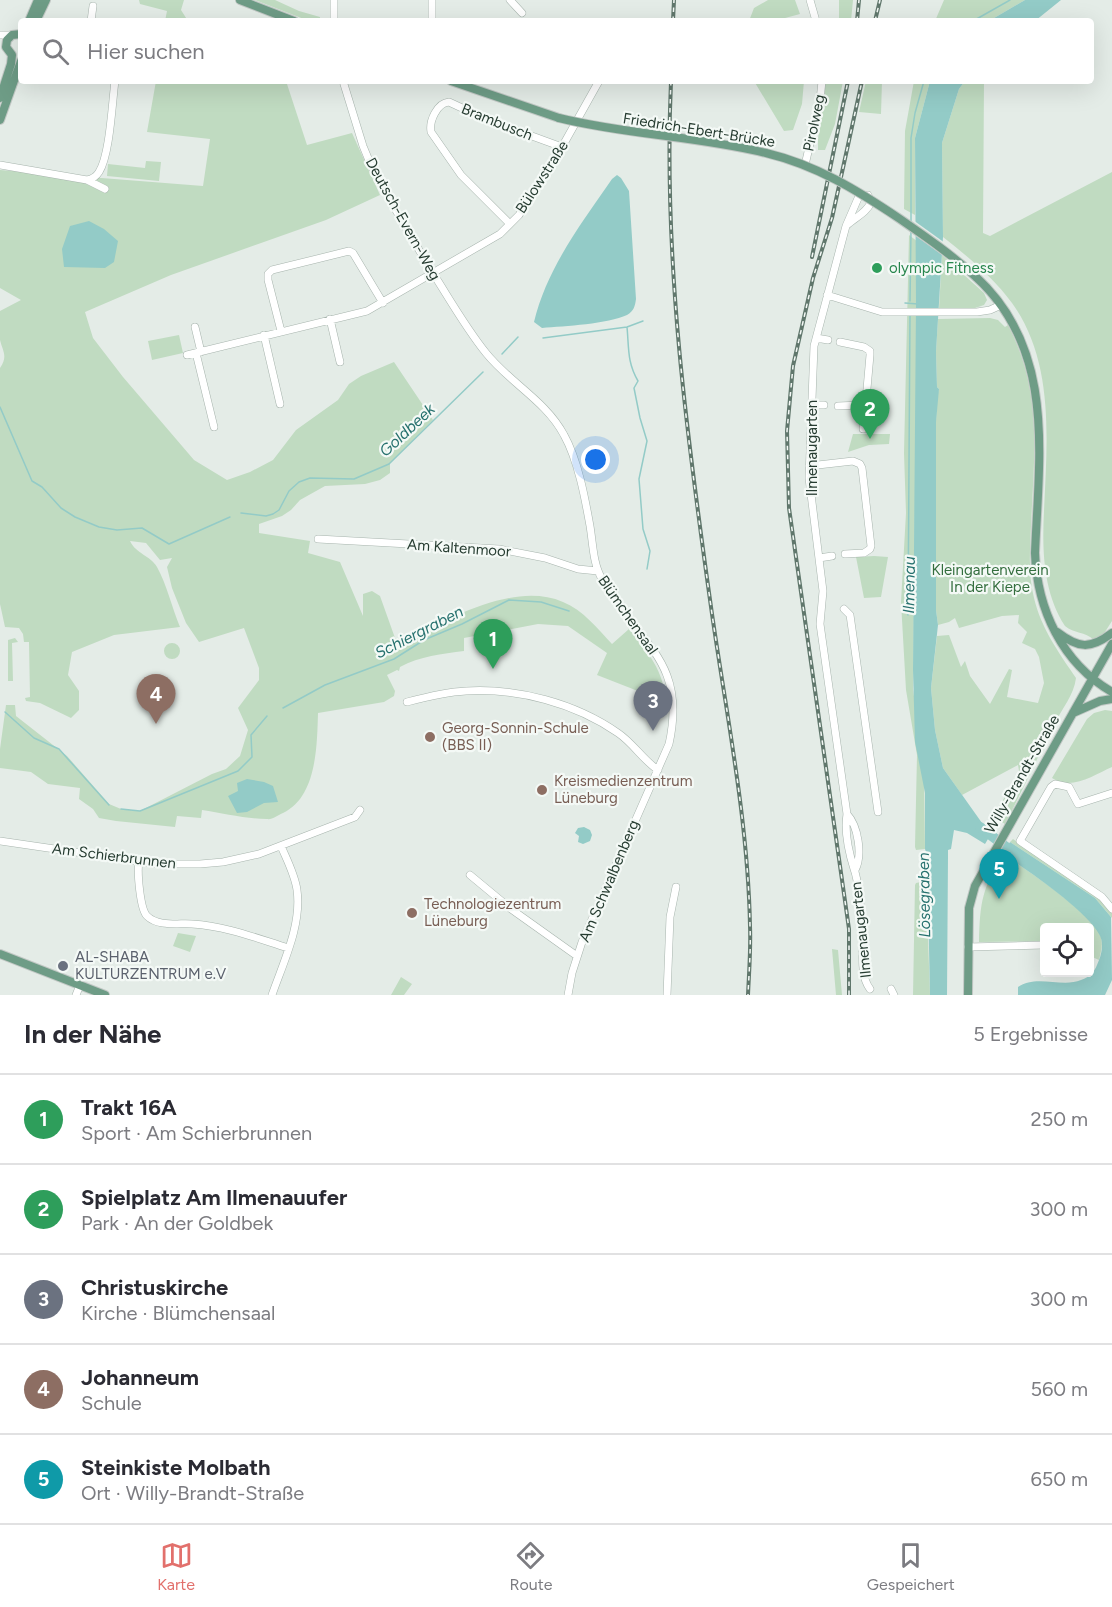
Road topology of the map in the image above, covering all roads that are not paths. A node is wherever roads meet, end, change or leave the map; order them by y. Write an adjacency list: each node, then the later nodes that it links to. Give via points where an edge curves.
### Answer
1 (38, 0): 10 (main road)
2 (46, 0): 11 (main road)
3 (240, 0): 13 (main road)
4 (334, 0): 14 (street)
5 (432, 0): 15 (street)
6 (510, 0): 9 (street)
7 (810, 0): 16 (street)
8 (93, 6): 12 (street)
9 (522, 14)
10 (29, 18)
11 (37, 18)
12 (91, 18)
13 (286, 18)
14 (334, 18)
15 (432, 18)
16 (815, 18)
17 (18, 34): 18 (street); 19 (main road)
18 (0, 35)
19 (3, 44): 20 (main road)
20 (18, 58): 26 (main road, via 10,68); 27 (main road)
21 (115, 84): 31 (street, via 105,155 99,172)
22 (345, 84): 35 (street, Deutsch-Evern-Weg, via 370,163)
23 (460, 84): 30 (main road, Friedrich-Ebert-Brücke, bridge, via 559,118 613,130 748,149)
24 (597, 84): 28 (street, Bülowstraße)
25 (822, 84): 30 (street, Pirolweg)
26 (0, 98)
27 (0, 120)
28 (562, 147): 33 (street, Bülowstraße); 33 (street, Brambusch, via 449,102 439,105 431,132 461,175)
29 (0, 165): 31 (street)
30 (805, 165): 38 (main road, Friedrich-Ebert-Brücke, bridge, via 864,194 932,241 976,277)
31 (87, 180): 32 (street)
32 (105, 189)
33 (510, 224): 35 (street, Bülowstraße)
34 (846, 226): 34 (street, Ilmenaugarten, via 869,207 868,195 859,196); 36 (street, Ilmenaugarten)
35 (434, 273): 37 (street, Bülowstraße); 39 (street, Deutsch-Evern-Weg)
36 (827, 295): 38 (street, via 884,312 977,312); 44 (street, Ilmenaugarten)
37 (383, 303): 40 (street, Bülowstraße, via 367,311); 42 (street, via 353,253 272,270 268,280)
38 (1001, 305): 64 (main road, Friedrich-Ebert-Brücke, via 1023,346 1036,389 1040,433 1035,570)
39 (461, 318): 62 (street, Blümchensaal, via 487,354 545,409 566,437 586,506)
40 (330, 319): 42 (street, Bülowstraße); 49 (street)
41 (195, 327): 47 (street)
42 (281, 331): 43 (street, Bülowstraße)
43 (264, 335): 47 (street, Bülowstraße); 50 (street)
44 (816, 338): 45 (street); 52 (street, Ilmenaugarten)
45 (828, 340)
46 (840, 342): 51 (street, via 870,351)
47 (198, 352): 48 (street, Bülowstraße); 55 (street)
48 (187, 355)
49 (340, 362)
50 (280, 404)
51 (864, 404): 54 (street); 56 (street)
52 (811, 405): 53 (street); 57 (street, Ilmenaugarten)
53 (824, 405)
54 (838, 406)
55 (214, 427)
56 (863, 429)
57 (809, 466): 59 (street, via 853,461 862,468 871,546 864,554); 61 (street, Ilmenaugarten)
58 (318, 539): 62 (street, Am Kaltenmoor, via 499,549 545,558 578,570)
59 (845, 554)
60 (832, 556): 61 (street)
61 (819, 558): 88 (street, Ilmenaugarten, via 823,591 820,624 847,814 853,821 860,858 855,870 864,980)
62 (598, 571): 72 (street, Blümchensaal, via 610,594 657,654 666,674 672,694 673,724)
63 (844, 609): 75 (street, via 850,615)
64 (1054, 630): 65 (main road, via 1078,645 1090,645); 67 (main road, Friedrich-Ebert-Brücke)
65 (1112, 633)
66 (1112, 644): 67 (main road, Willy-Brandt-Straße)
67 (1092, 679): 68 (main road, Friedrich-Ebert-Brücke); 71 (main road, Willy-Brandt-Straße)
68 (1112, 692)
69 (1112, 699): 71 (main road)
70 (407, 702): 72 (street, via 466,691 500,692 549,701 612,729)
71 (1072, 713): 83 (main road, Willy-Brandt-Straße, via 972,896)
72 (658, 770): 86 (street, Am Schwalbenberg)
73 (1112, 793): 81 (street, via 1078,804 1069,787 1055,784 1020,841 1102,897)
74 (360, 810): 77 (street, Am Schierbrunnen, via 355,817)
75 (878, 812)
76 (0, 842): 78 (street, Am Schierbrunnen)
77 (281, 846): 78 (street, Am Schierbrunnen, via 215,863); 84 (street, via 298,899)
78 (139, 861): 84 (street, via 144,911 151,919 228,929)
79 (470, 875): 86 (street)
80 (676, 887): 93 (street, via 670,917)
81 (1112, 909)
82 (1040, 945): 83 (street)
83 (968, 947): 94 (main road, Willy-Brandt-Straße)
84 (288, 948): 91 (street)
85 (0, 954): 87 (main road)
86 (577, 956): 92 (street, Am Schwalbenberg)
87 (80, 985): 89 (street); 90 (main road)
88 (870, 989)
89 (76, 995)
90 (105, 995)
91 (272, 995)
92 (568, 995)
93 (667, 995)
94 (968, 995)

